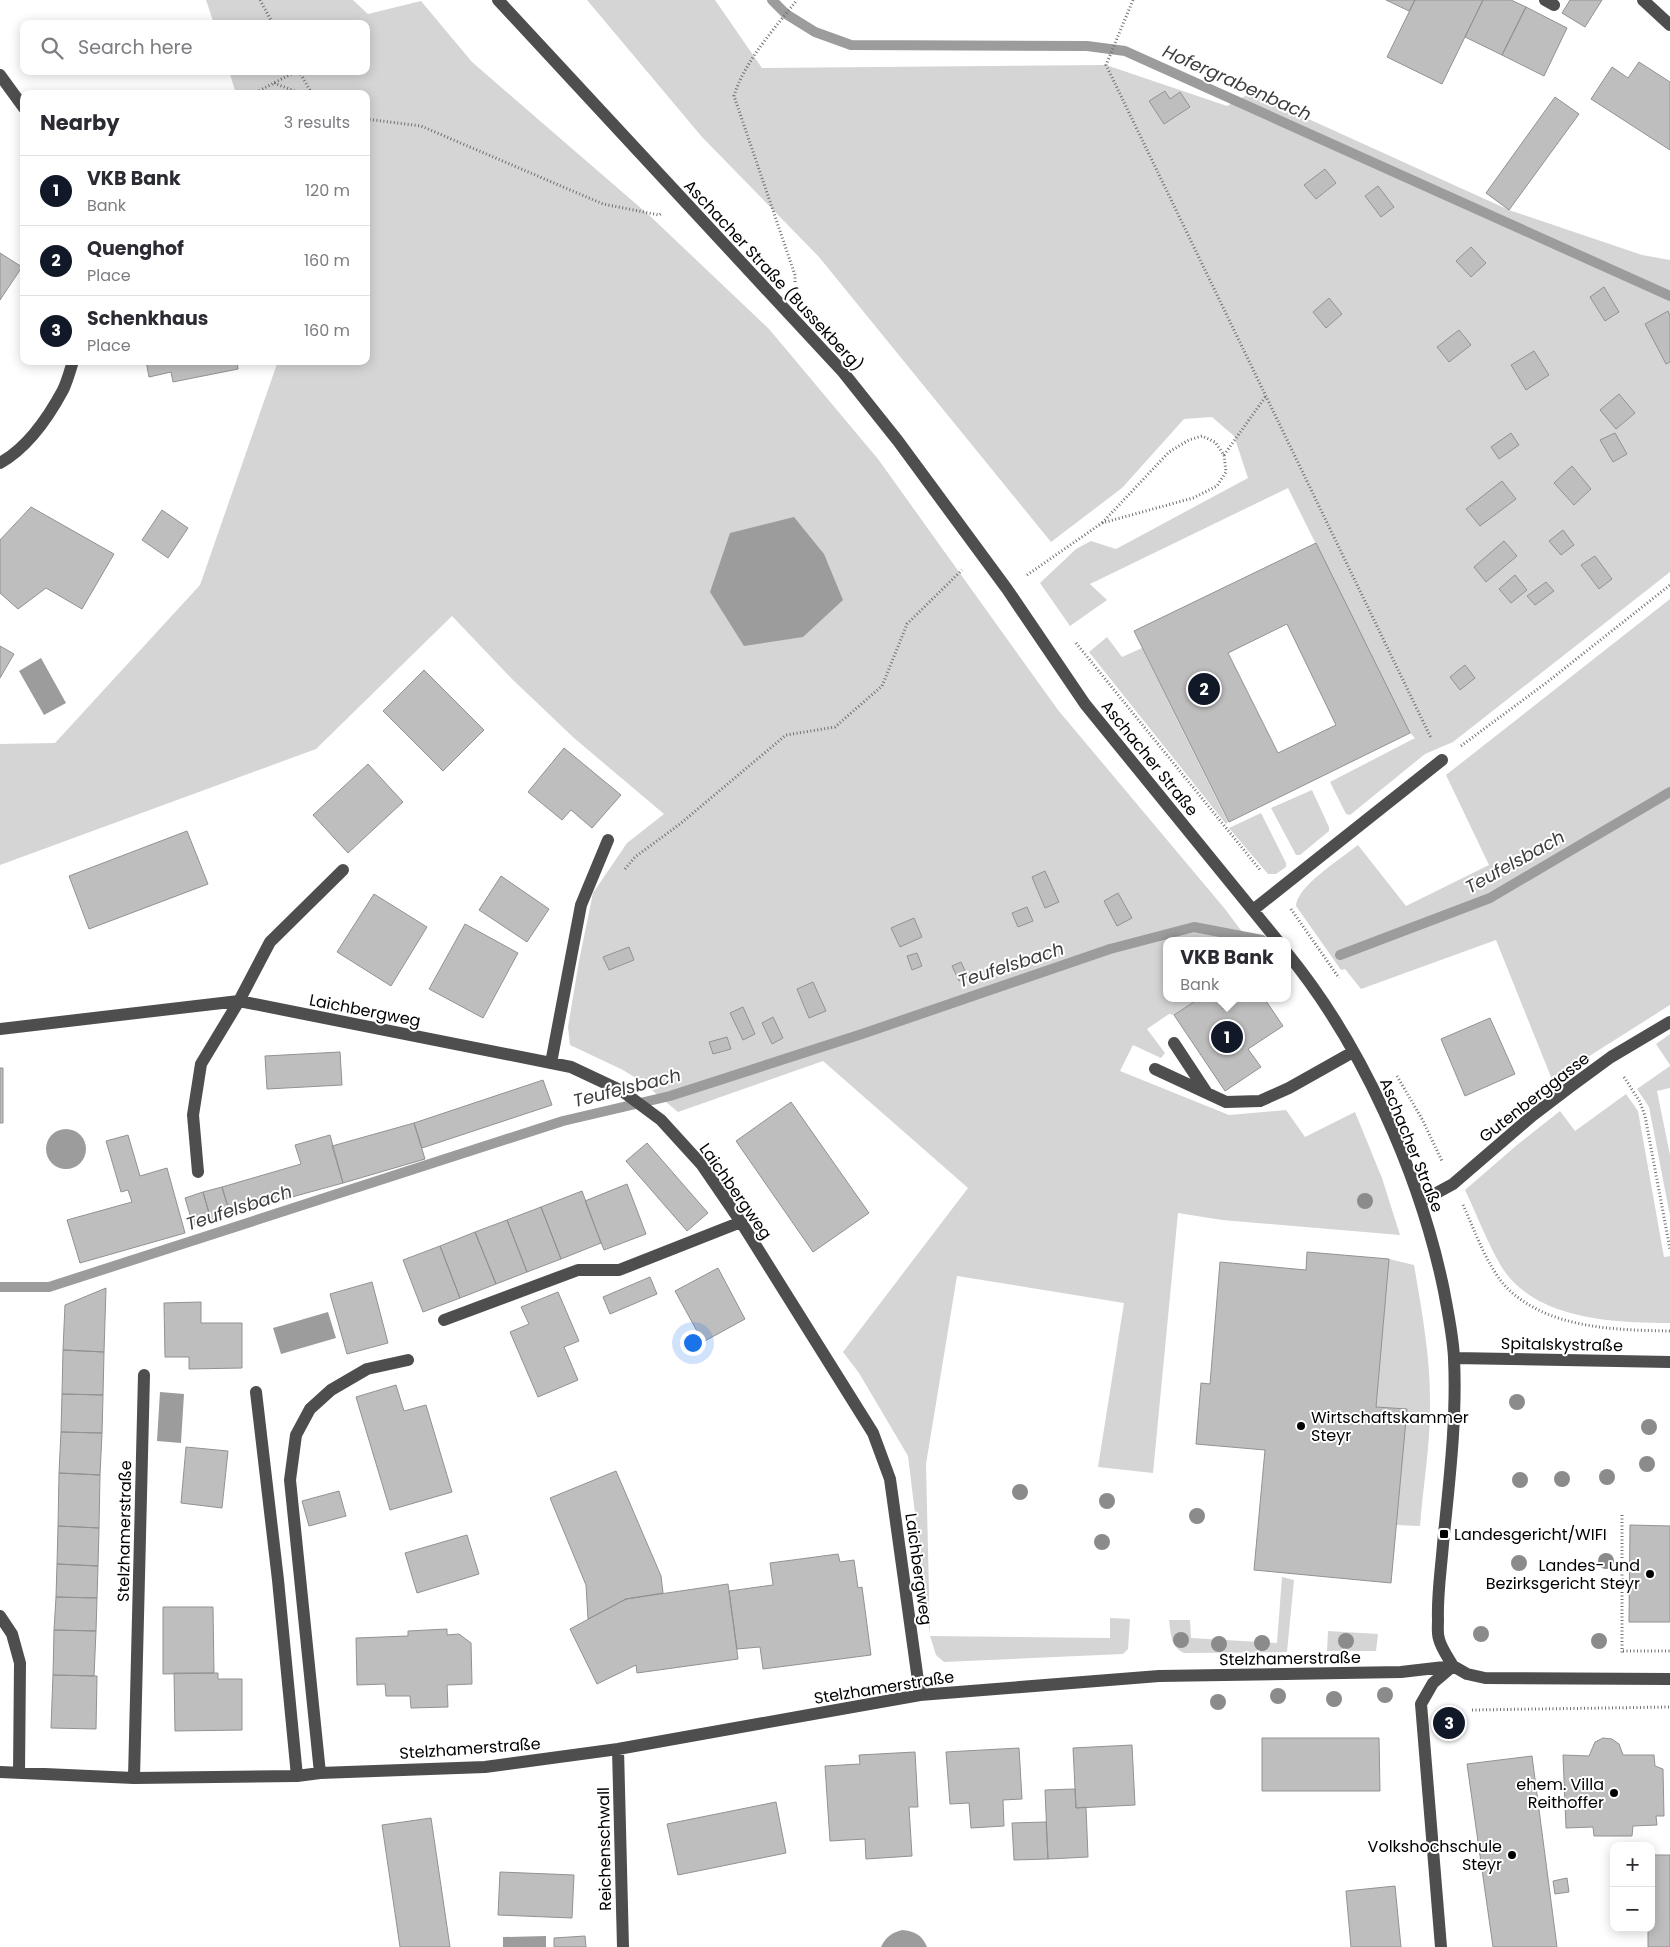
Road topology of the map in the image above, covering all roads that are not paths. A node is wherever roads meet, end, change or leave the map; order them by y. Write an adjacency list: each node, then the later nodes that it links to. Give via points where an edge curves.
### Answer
1 (498, 0): 8 (street, Aschacher Straße (Bussekberg), via 843,372)
2 (1643, 0): 3 (street)
3 (1670, 26)
4 (0, 75): 5 (street)
5 (20, 102)
6 (72, 365): 7 (street, via 63,390 42,423 15,454)
7 (0, 463)
8 (1007, 589): 12 (street, Aschacher Straße, via 1085,704)
9 (1442, 760): 12 (street)
10 (608, 840): 20 (street, via 581,905)
11 (342, 870): 15 (street, via 270,942)
12 (1253, 910): 13 (street, Aschacher Straße)
13 (1275, 937)
14 (1291, 957): 19 (street, Aschacher Straße, via 1312,983)
15 (239, 1001): 17 (street, Laichbergweg); 20 (street, Laichbergweg); 23 (street, via 201,1064 193,1115)
16 (1670, 1022): 24 (street, Gutenberggasse, via 1611,1057 1532,1116 1453,1184)
17 (0, 1029)
18 (1174, 1043): 22 (street)
19 (1353, 1052): 22 (street, via 1260,1101 1226,1102); 24 (street, Aschacher Straße, via 1391,1130)
20 (552, 1063): 25 (street, Laichbergweg, via 571,1067 622,1091 661,1120 702,1166)
21 (1155, 1069): 22 (street)
22 (1207, 1094)
23 (198, 1172)
24 (1420, 1202): 27 (street, Aschacher Straße, via 1439,1268)
25 (741, 1222): 26 (street, via 619,1270 578,1270); 35 (street, Laichbergweg, via 873,1433 890,1479)
26 (444, 1320)
27 (1454, 1358): 29 (street, Spitalskystraße); 33 (street, Aschacher Straße, via 1454,1423 1438,1599 1438,1639)
28 (408, 1360): 39 (street, via 368,1369 330,1390 310,1409 296,1435 290,1480)
29 (1670, 1362)
30 (144, 1374): 41 (street, Stelzhamerstraße)
31 (256, 1392): 40 (street)
32 (0, 1616): 38 (street, via 12,1634 20,1663)
33 (1453, 1666): 34 (street, via 1467,1674 1485,1678); 35 (street, Stelzhamerstraße, via 1401,1672 1159,1676); 43 (street, via 1433,1683 1421,1704)
34 (1670, 1679)
35 (920, 1695): 36 (street, Stelzhamerstraße)
36 (618, 1749): 39 (street, Stelzhamerstraße, via 485,1766); 42 (street, Reichenschwall)
37 (0, 1772): 38 (street, Stelzhamerstraße)
38 (19, 1773): 41 (street, Stelzhamerstraße)
39 (320, 1773): 40 (street, Stelzhamerstraße)
40 (298, 1776): 41 (street, Stelzhamerstraße)
41 (134, 1778)
42 (623, 1947)
43 (1441, 1947)

